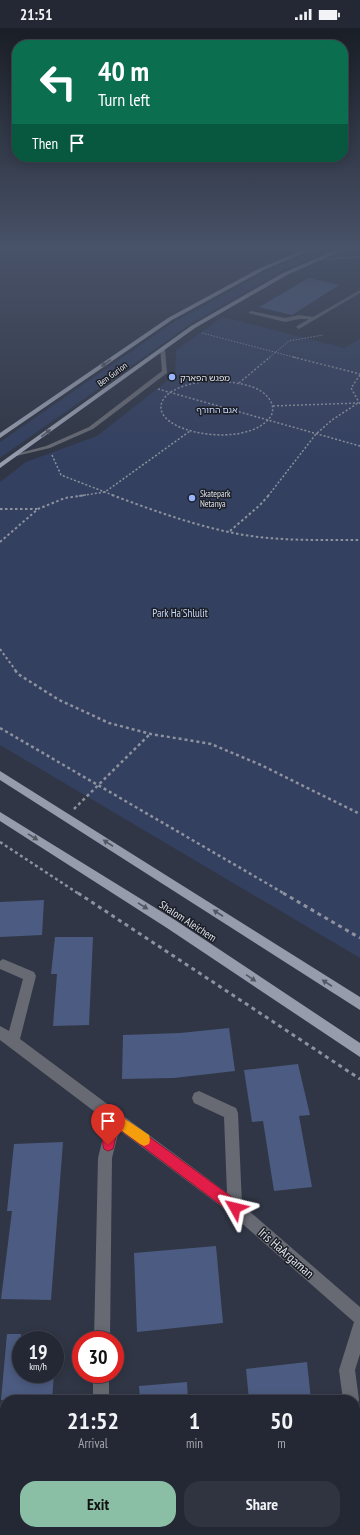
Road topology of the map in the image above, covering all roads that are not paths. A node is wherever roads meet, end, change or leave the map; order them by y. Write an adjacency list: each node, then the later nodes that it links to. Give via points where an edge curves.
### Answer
1 (171, 318): 8 (main road, Ben Gurion, one-way to 8)
2 (207, 318): 7 (main road, Ben Gurion)
3 (277, 318): 4 (street)
4 (293, 318)
5 (312, 318): 6 (street)
6 (299, 327)
7 (162, 349): 9 (main road, Ben Gurion, one-way to 7); 9 (street, via 165,372 91,428 48,448)
8 (0, 436)
9 (14, 456): 10 (main road, Ben Gurion)
10 (0, 466)
11 (0, 775): 14 (main road, Shalom Aleichem, one-way to 11)
12 (0, 816): 17 (main road, Shalom Aleichem, one-way to 17, via 171,924)
13 (3, 965): 16 (street, via 30,976)
14 (360, 1004)
15 (0, 1032): 16 (street, Iris HaArgaman)
16 (13, 1042): 19 (street, Iris HaArgaman)
17 (360, 1051)
18 (199, 1098): 20 (street, via 231,1112)
19 (115, 1118): 20 (street, Iris HaArgaman); 23 (street, via 105,1158)
20 (235, 1208): 21 (street, Iris HaArgaman)
21 (360, 1317)
22 (360, 1328): 26 (street, via 347,1370)
23 (102, 1331)
24 (101, 1383): 25 (street)
25 (101, 1395)
26 (350, 1395)

